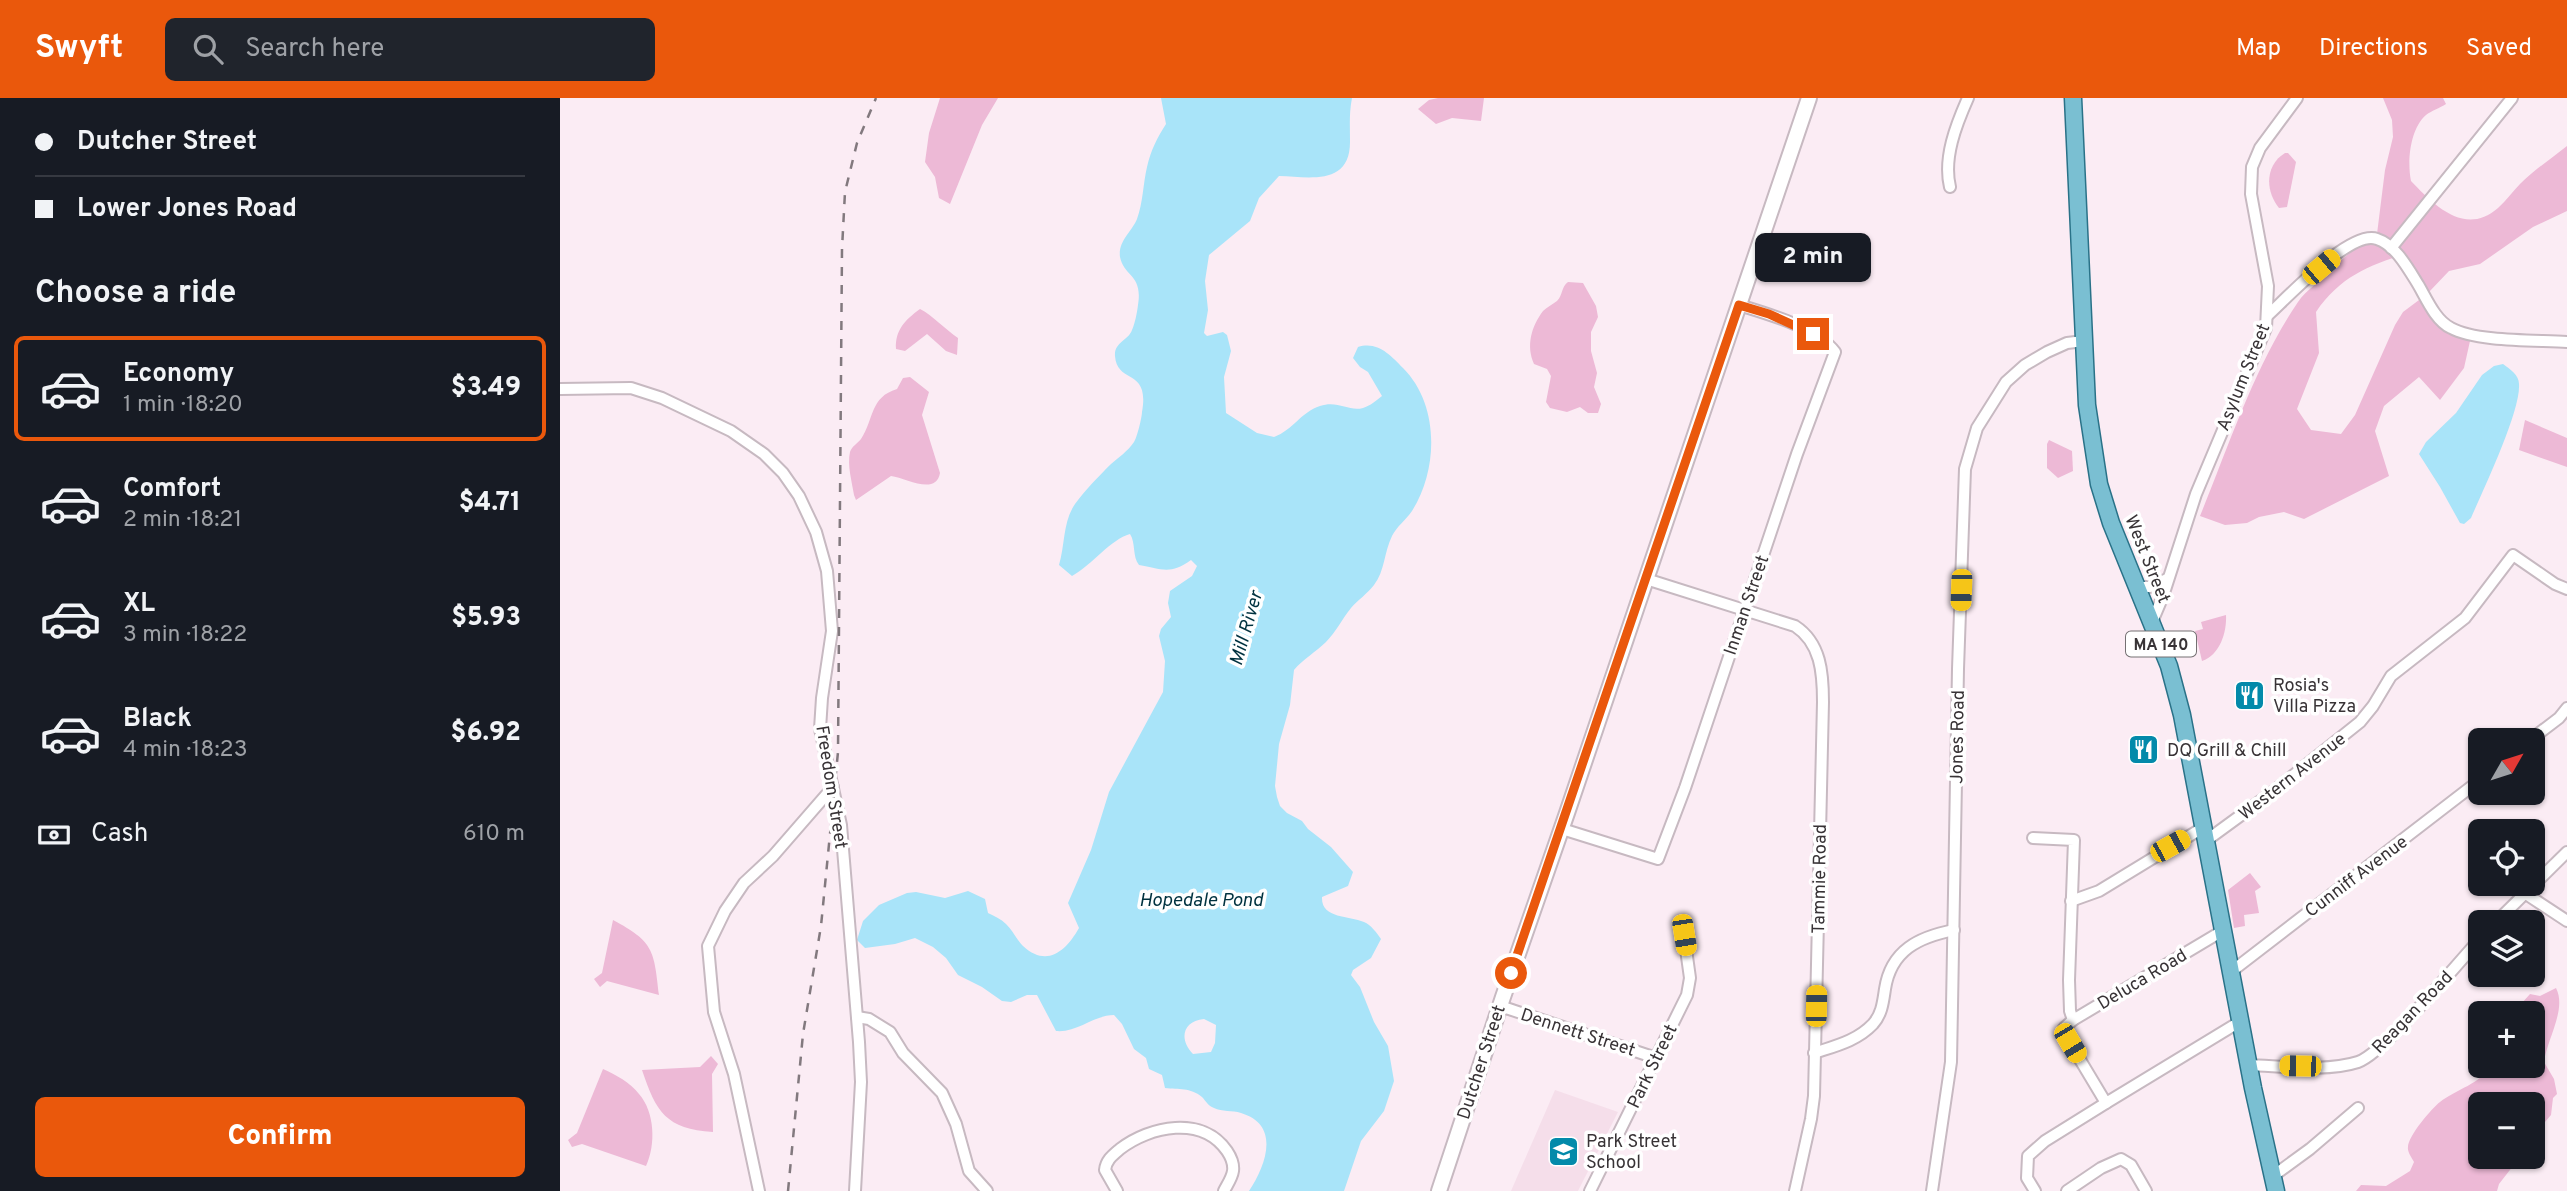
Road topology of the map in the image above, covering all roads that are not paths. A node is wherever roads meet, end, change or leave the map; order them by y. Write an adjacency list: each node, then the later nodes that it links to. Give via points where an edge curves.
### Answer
1 (1809, 98): 8 (street, Dutcher Street)
2 (1968, 98): 6 (street, via 1949,155)
3 (2073, 98): 10 (main road, West Street / MA 140)
4 (2297, 98): 9 (street, Asylum Street, via 2260,148 2251,175 2268,286)
5 (2512, 98): 7 (street)
6 (1950, 187)
7 (2391, 248): 9 (street, via 2370,237 2353,243); 11 (street, via 2450,328 2477,336)
8 (1739, 305): 13 (street, Dutcher Street); 17 (street, Inman Street, via 1799,327 1827,342 1835,352)
9 (2267, 316): 14 (street, Asylum Street)
10 (2084, 341): 15 (main road, West Street / MA 140, via 2087,405 2099,484); 33 (street, Jones Road, via 2048,352 2007,382 1977,428 1965,469)
11 (2567, 342)
12 (560, 389): 21 (street, Freedom Street, via 631,388 662,398 764,453 791,484 816,532 827,571 832,631 820,729)
13 (1646, 579): 17 (street, Tammie Road); 23 (street, Dutcher Street)
14 (2167, 579): 15 (street); 18 (street, Asylum Street)
15 (2137, 587): 18 (main road, West Street / MA 140)
16 (2567, 589): 24 (street, Western Avenue, via 2514,555 2465,618 2390,676 2360,722 2270,794)
17 (1745, 611): 23 (street, Inman Street, via 1658,859); 42 (street, Tammie Road, via 1799,628 1821,667)
18 (2152, 622): 24 (main road, West Street / MA 140, via 2182,715)
19 (2567, 708): 20 (street)
20 (2545, 729)
21 (833, 787): 39 (street, Freedom Street, via 841,825); 48 (street, via 774,856 744,883 708,946 714,1012 734,1074)
22 (2468, 789): 37 (street, Cunniff Avenue)
23 (1562, 829): 38 (street, Dutcher Street)
24 (2206, 834): 30 (street, Western Avenue); 34 (main road, West Street / MA 140)
25 (2033, 838): 30 (street, via 2074,840)
26 (2567, 852): 27 (street)
27 (2545, 875)
28 (2524, 896): 31 (street)
29 (2529, 896): 32 (street)
30 (2071, 901): 40 (street)
31 (2509, 910)
32 (2567, 921)
33 (1954, 930): 42 (street, via 1906,948 1892,966 1882,1007 1872,1025 1855,1038); 56 (street, Jones Road, via 1951,1062)
34 (2224, 930): 37 (main road, West Street / MA 140); 40 (street, Deluca Road)
35 (1684, 935): 43 (street, Park Street, via 1689,990)
36 (2468, 952): 44 (street, Reagan Road, via 2365,1059 2348,1065)
37 (2232, 971): 41 (main road, West Street / MA 140)
38 (1500, 1006): 43 (street, Dennett Street); 53 (street, Dutcher Street)
39 (857, 1017): 49 (street, Freedom Street, via 861,1082); 50 (street, via 890,1032 942,1093 969,1171)
40 (2073, 1020): 45 (street, via 2064,1028)
41 (2241, 1021): 44 (main road, West Street / MA 140); 45 (street)
42 (1814, 1053): 55 (street, Tammie Road, via 1813,1107)
43 (1656, 1058): 54 (street, Park Street)
44 (2249, 1065): 47 (main road, West Street / MA 140)
45 (2106, 1103): 57 (street, via 2028,1156 2027,1178)
46 (2358, 1108): 47 (street)
47 (2275, 1184)
48 (759, 1191)
49 (855, 1191)
50 (986, 1191)
51 (1116, 1191): 52 (street, via 1105,1170 1112,1156 1142,1136 1176,1128 1207,1134 1223,1147 1233,1164)
52 (1224, 1191)
53 (1439, 1191)
54 (1590, 1191)
55 (1794, 1191)
56 (1932, 1191)
57 (2035, 1191)
58 (2067, 1191): 59 (street, via 2121,1159 2131,1165)
59 (2146, 1191)

